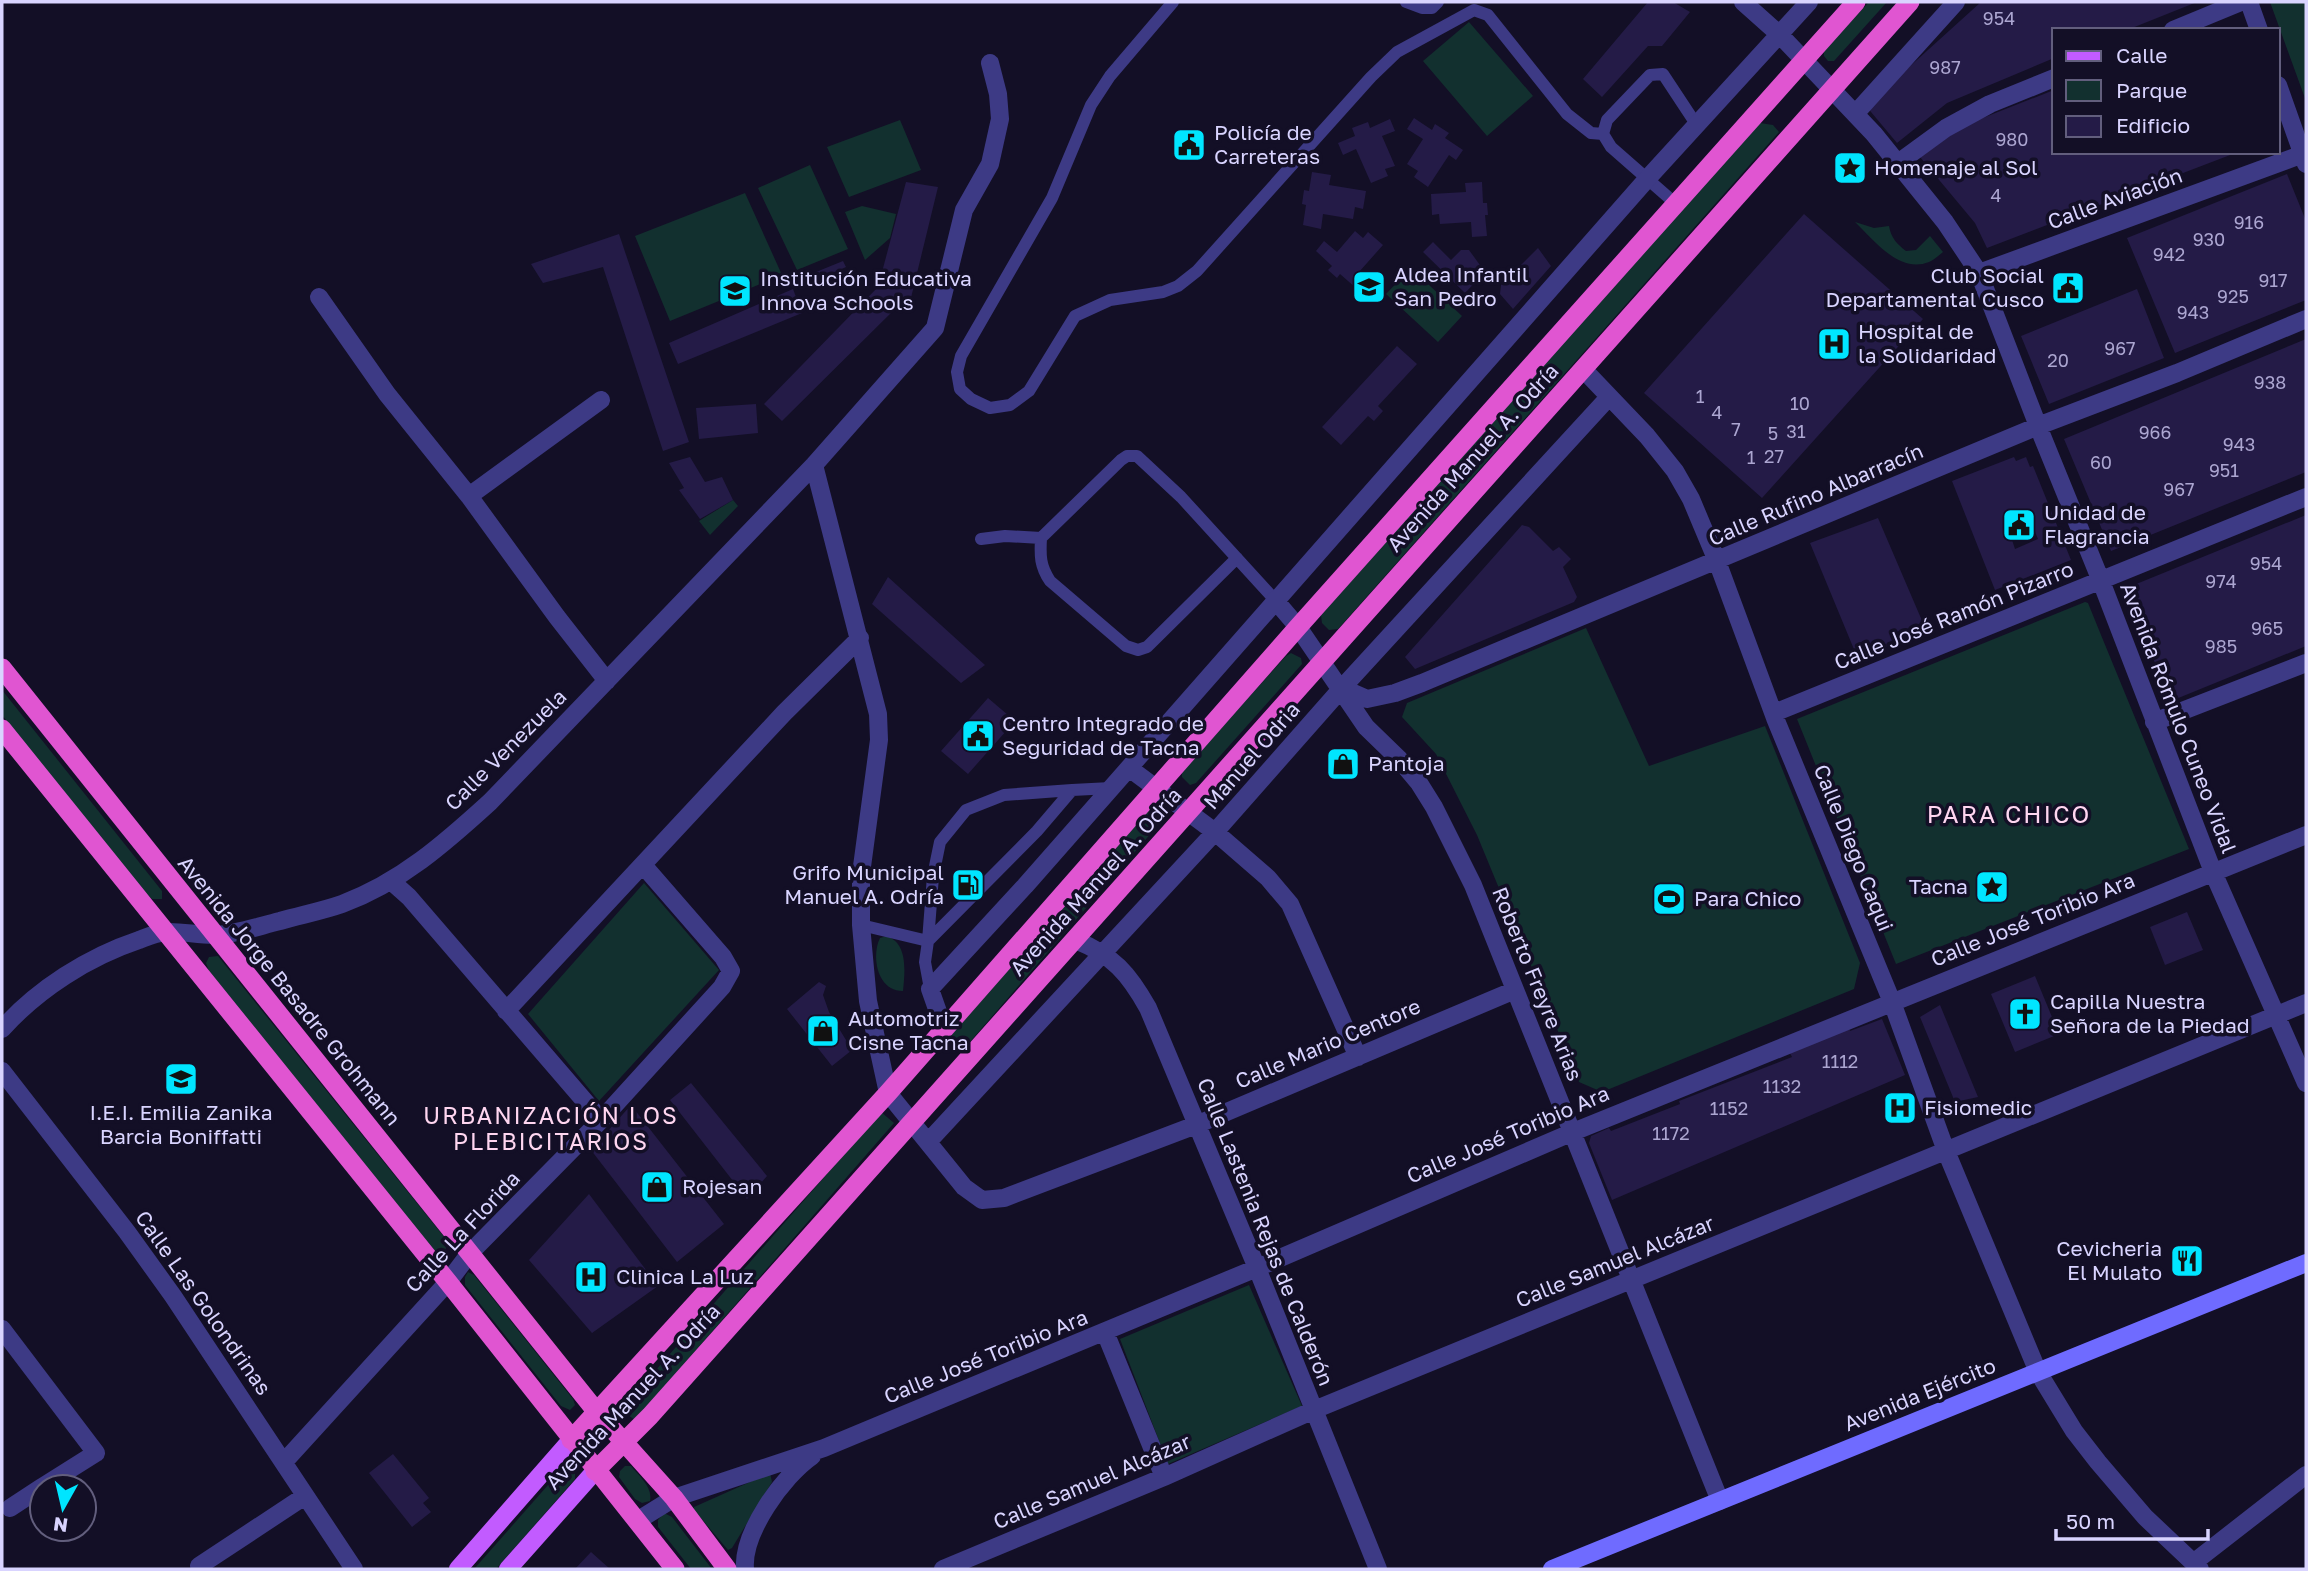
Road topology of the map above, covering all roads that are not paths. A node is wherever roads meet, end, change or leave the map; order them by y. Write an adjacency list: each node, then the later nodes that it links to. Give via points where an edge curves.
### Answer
1 (1173, 2): 14 (lane, via 1091,105 1052,198 961,356 957,372 960,389 971,399 990,408 1010,405 1029,391 1075,316 1110,300 1163,292 1197,271 1371,77 1397,52)
2 (1406, 2): 10 (lane, via 1422,8)
3 (1743, 2): 13 (street, Avenida Rómulo Cuneo Vidal)
4 (1809, 2): 13 (street)
5 (1856, 2): 15 (highway, Avenida Manuel A. Odría)
6 (1910, 2): 18 (highway, Avenida Manuel A. Odría)
7 (1956, 2): 20 (street)
8 (2241, 2): 11 (street)
9 (2249, 2): 12 (street)
10 (1435, 5): 14 (lane)
11 (2177, 28)
12 (2258, 28)
13 (1780, 35): 15 (street, Avenida Rómulo Cuneo Vidal); 21 (street)
14 (1428, 36): 22 (lane, via 1474,10 1488,15 1567,114 1591,133)
15 (1805, 60): 18 (street, Avenida Rómulo Cuneo Vidal); 26 (highway, Avenida Manuel A. Odría)
16 (990, 63): 34 (street, Calle Venezuela, via 1000,119 990,164 964,210 935,328)
17 (2052, 79): 24 (street, via 1946,128)
18 (1832, 89): 20 (street, Avenida Rómulo Cuneo Vidal); 30 (highway, Avenida Manuel A. Odría)
19 (2280, 90): 23 (street)
20 (1855, 114): 24 (street, Avenida Rómulo Cuneo Vidal)
21 (1696, 124): 22 (lane, via 1663,74 1650,75 1607,120); 25 (street)
22 (1602, 134): 25 (lane)
23 (2305, 157): 27 (street, Calle Aviación)
24 (1898, 163): 27 (street, Avenida Rómulo Cuneo Vidal)
25 (1647, 179): 26 (lane); 42 (street)
26 (1676, 204): 43 (highway, Avenida Manuel A. Odría)
27 (1979, 273): 33 (street, Avenida Rómulo Cuneo Vidal)
28 (319, 296): 35 (street, via 387,394)
29 (2306, 319): 33 (street, Calle Rufino Albarracín)
30 (1583, 369): 31 (street, Calle Diego Caqui); 45 (highway, Avenida Manuel A. Odría)
31 (1609, 397): 40 (street, Calle Diego Caqui, via 1675,471); 49 (street, Manuel Odria)
32 (601, 400): 35 (street)
33 (2038, 426): 40 (street, Calle Rufino Albarracín); 41 (street, Avenida Rómulo Cuneo Vidal)
34 (814, 465): 44 (street); 48 (street, Calle Venezuela)
35 (469, 496): 48 (street)
36 (2306, 497): 41 (street, Calle José Ramón Pizarro)
37 (1041, 538): 38 (lane); 39 (lane, via 1121,460 1132,455 1181,497); 39 (lane, via 1041,569 1050,581 1126,646 1138,650 1147,648)
38 (981, 539)
39 (1237, 558): 42 (lane)
40 (1717, 561): 49 (street, Calle Rufino Albarracín, via 1395,693 1367,699); 50 (street, Calle Diego Caqui)
41 (2101, 581): 50 (street, Calle José Ramón Pizarro); 51 (street, Avenida Rómulo Cuneo Vidal)
42 (1275, 600): 43 (street, Roberto Freyre Arias); 53 (street)
43 (1298, 628): 45 (street, Roberto Freyre Arias); 55 (highway, Avenida Manuel A. Odría)
44 (860, 638): 60 (street); 63 (street, via 878,714 879,740 861,874)
45 (1322, 662): 49 (street, Roberto Freyre Arias); 57 (highway, Avenida Manuel A. Odría)
46 (2306, 663): 51 (street)
47 (2, 668): 65 (highway, Avenida Jorge Basadre Grohmann)
48 (607, 681): 62 (street, Calle Venezuela, via 490,802 438,849)
49 (1342, 688): 58 (street, Manuel Odria); 70 (street, Roberto Freyre Arias, via 1366,727 1399,759 1434,807 1473,885)
50 (1774, 713): 71 (street, Calle Diego Caqui)
51 (2154, 722): 61 (street, Avenida Rómulo Cuneo Vidal)
52 (2, 729): 64 (highway)
53 (1129, 768): 54 (street); 55 (street)
54 (1111, 788): 56 (lane); 69 (street)
55 (1157, 788): 57 (street); 76 (highway, Avenida Manuel A. Odría)
56 (1072, 790): 67 (lane); 67 (lane, via 1004,795 966,810 940,842)
57 (1188, 812): 58 (street); 66 (highway, Avenida Manuel A. Odría)
58 (1215, 832): 68 (street, Manuel Odria); 77 (street, via 1268,878 1290,904)
59 (2306, 835): 61 (street, Calle José Toribio Ara)
60 (643, 865): 73 (street); 81 (street, Calle La Florida, via 731,971 722,988)
61 (2213, 872): 71 (street, Calle José Toribio Ara); 74 (street, Avenida Rómulo Cuneo Vidal)
62 (391, 881): 65 (street, Calle Venezuela, via 342,904); 73 (street)
63 (861, 925): 67 (lane); 80 (street, via 868,1001)
64 (163, 932): 65 (street, Calle Venezuela); 75 (street, Calle Venezuela, via 79,967); 91 (highway)
65 (214, 935): 87 (highway, Avenida Jorge Basadre Grohmann)
66 (1075, 940): 68 (street, Calle Lastenia Rejas de Calderón); 82 (highway, Avenida Manuel A. Odría)
67 (928, 941): 69 (lane, via 925,962)
68 (1102, 953): 83 (street, Calle Lastenia Rejas de Calderón, via 1120,967 1149,1009); 85 (street, Manuel Odria)
69 (930, 989): 76 (street)
70 (1515, 990): 77 (street, Calle Mario Centore); 84 (street, Roberto Freyre Arias)
71 (1892, 1002): 84 (street, Calle José Toribio Ara); 86 (street, Calle Diego Caqui)
72 (2306, 1003): 74 (street, Calle Samuel Alcázar)
73 (506, 1011): 81 (street)
74 (2276, 1015): 79 (street, Avenida Rómulo Cuneo Vidal); 86 (street, Calle Samuel Alcázar)
75 (2, 1029)
76 (944, 1029): 80 (highway, Avenida Manuel A. Odría)
77 (1358, 1057): 83 (street, Calle Mario Centore)
78 (2, 1071): 100 (street, Calle Las Golondrinas, via 127,1232)
79 (2306, 1083)
80 (888, 1093): 82 (street, Calle Mario Centore); 96 (highway, Avenida Manuel A. Odría)
81 (601, 1120): 87 (street, Calle La Florida)
82 (911, 1122): 85 (street, Calle Mario Centore); 98 (highway, Avenida Manuel A. Odría)
83 (1196, 1125): 85 (street, Calle Mario Centore, via 1004,1198 982,1200 964,1187); 89 (street, Calle Lastenia Rejas de Calderón)
84 (1573, 1132): 89 (street, Calle José Toribio Ara); 90 (street, Roberto Freyre Arias)
85 (928, 1142)
86 (1947, 1151): 90 (street, Calle Samuel Alcázar); 94 (street, Calle Diego Caqui)
87 (470, 1253): 91 (street, Calle La Florida); 96 (highway, Avenida Jorge Basadre Grohmann)
88 (2306, 1263): 94 (main road, Avenida Ejército)
89 (1257, 1268): 93 (street, Calle José Toribio Ara); 95 (street, Calle Lastenia Rejas de Calderón)
90 (1632, 1280): 95 (street, Calle Samuel Alcázar); 108 (street, Roberto Freyre Arias)
91 (448, 1282): 97 (highway); 100 (street, Calle La Florida)
92 (2, 1329): 102 (street, via 96,1453)
93 (1105, 1332): 99 (street, Calle José Toribio Ara); 104 (street)
94 (2038, 1372): 108 (main road, Avenida Ejército); 112 (street, Calle Diego Caqui, via 2098,1462 2145,1517)
95 (1314, 1410): 104 (street, Calle Samuel Alcázar); 120 (street, Calle Lastenia Rejas de Calderón)
96 (596, 1411): 97 (highway, Avenida Manuel A. Odría); 98 (highway, Avenida Jorge Basadre Grohmann)
97 (571, 1440): 101 (highway); 114 (main road, Avenida Manuel A. Odría)
98 (624, 1443): 101 (highway, Avenida Manuel A. Odría); 107 (highway, Avenida Jorge Basadre Grohmann)
99 (824, 1448): 107 (street, Calle José Toribio Ara); 118 (street, Calle José Toribio Ara, via 802,1464 766,1511 751,1534)
100 (284, 1462): 106 (street, Calle Las Golondrinas)
101 (595, 1471): 110 (highway); 115 (main road, Avenida Manuel A. Odría)
102 (64, 1473)
103 (2306, 1475): 112 (street)
104 (1164, 1477): 119 (street, Calle Samuel Alcázar)
105 (28, 1496): 109 (street)
106 (305, 1496): 111 (street); 113 (street, Calle Las Golondrinas)
107 (674, 1498): 110 (street, Calle José Toribio Ara); 117 (highway, Avenida Jorge Basadre Grohmann)
108 (1720, 1501): 121 (main road, Avenida Ejército)
109 (10, 1508)
110 (637, 1521): 116 (highway)
111 (199, 1566)
112 (2197, 1566)
113 (354, 1569)
114 (458, 1569)
115 (508, 1569)
116 (675, 1569)
117 (726, 1569)
118 (745, 1569)
119 (943, 1569)
120 (1378, 1569)
121 (1552, 1569)

